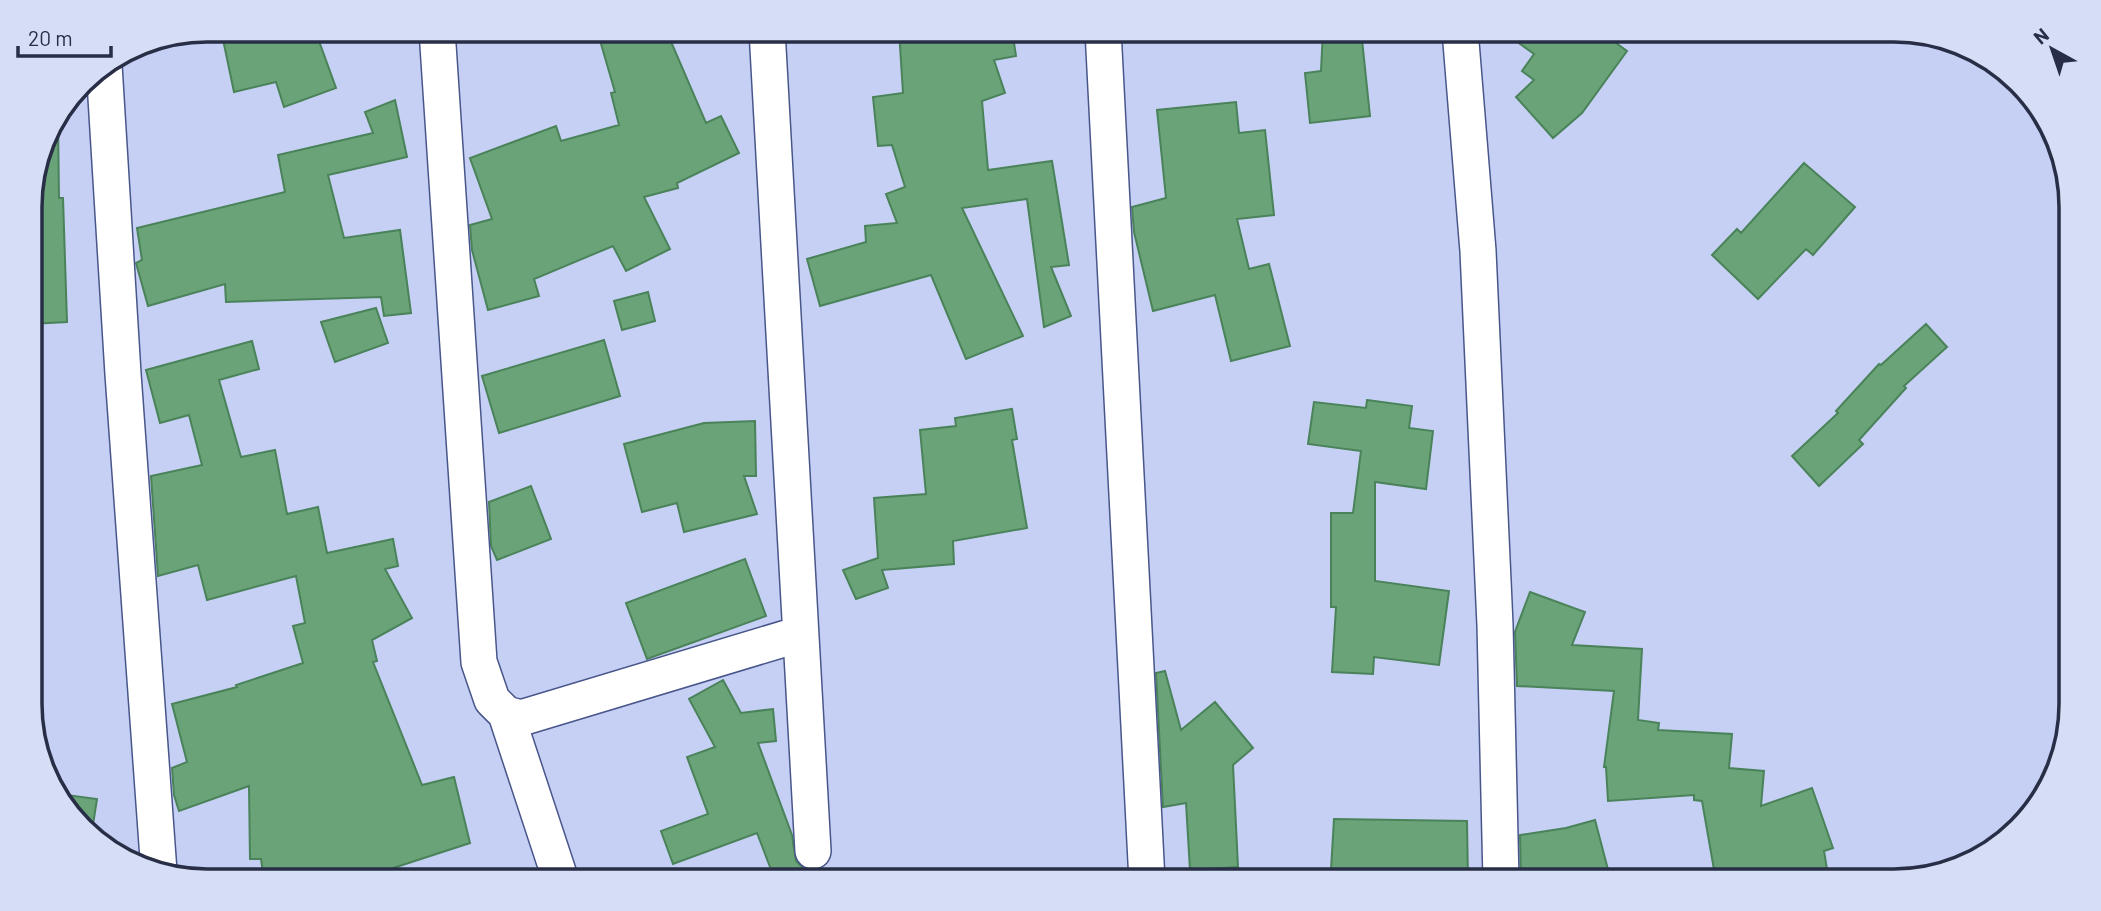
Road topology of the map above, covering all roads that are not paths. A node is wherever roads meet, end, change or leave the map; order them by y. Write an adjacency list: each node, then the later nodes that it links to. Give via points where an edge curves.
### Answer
1 (438, 42): 7 (street, via 479,662 492,700)
2 (768, 42): 6 (street)
3 (1104, 42): 11 (street)
4 (1461, 42): 12 (street, via 1479,265)
5 (105, 78): 9 (street)
6 (800, 634): 7 (street, via 522,718); 8 (street)
7 (506, 714): 10 (street)
8 (813, 851)
9 (158, 861)
10 (557, 869)
11 (1146, 869)
12 (1501, 869)

